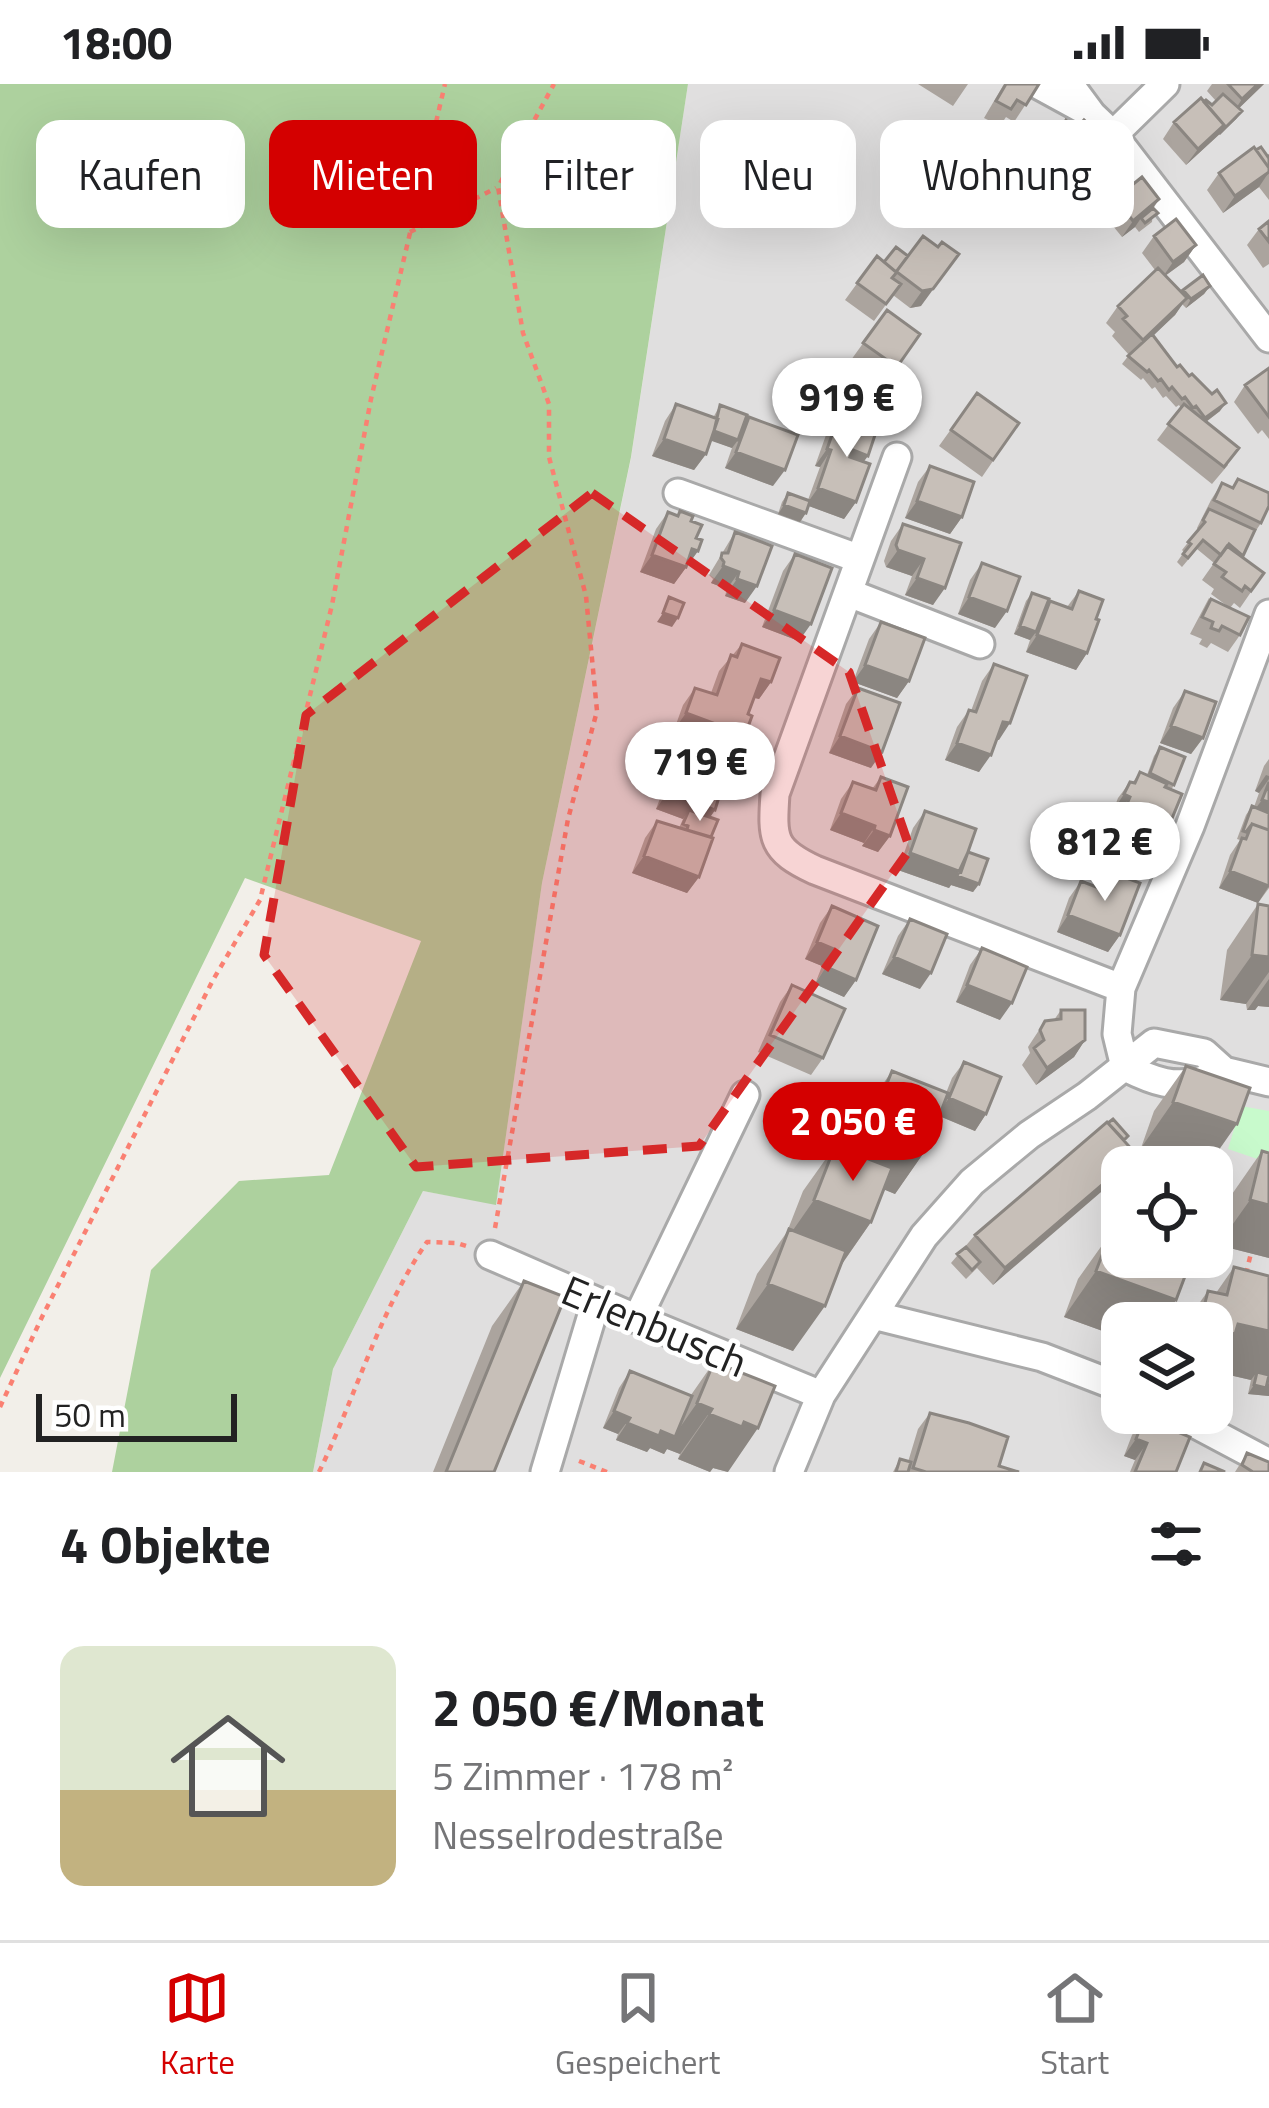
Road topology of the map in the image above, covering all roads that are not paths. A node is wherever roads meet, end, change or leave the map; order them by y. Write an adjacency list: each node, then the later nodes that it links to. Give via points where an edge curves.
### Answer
1 (1037, 84): 4 (street)
2 (1069, 84): 4 (street)
3 (1165, 84): 6 (street)
4 (1092, 115): 5 (street)
5 (1097, 120)
6 (1128, 120)
7 (1134, 162): 8 (street)
8 (1269, 338)
9 (897, 457): 11 (street)
10 (678, 493): 11 (street)
11 (860, 559): 12 (street)
12 (849, 593): 14 (street); 15 (street, via 775,794 779,846 814,870)
13 (1269, 614): 15 (street)
14 (980, 644)
15 (1120, 988): 16 (street)
16 (1125, 1067): 17 (street, via 1154,1043 1204,1053 1224,1071); 21 (street, via 972,1182 924,1236)
17 (1269, 1082)
18 (745, 1095): 22 (street)
19 (490, 1255): 20 (street, Erlenbusch)
20 (596, 1302): 22 (street, Erlenbusch); 26 (street)
21 (873, 1315): 23 (street); 24 (street)
22 (637, 1319): 24 (street, Erlenbusch)
23 (1101, 1380)
24 (821, 1395): 28 (street)
25 (1215, 1434): 27 (street)
26 (549, 1461)
27 (1269, 1462)
28 (789, 1472)

